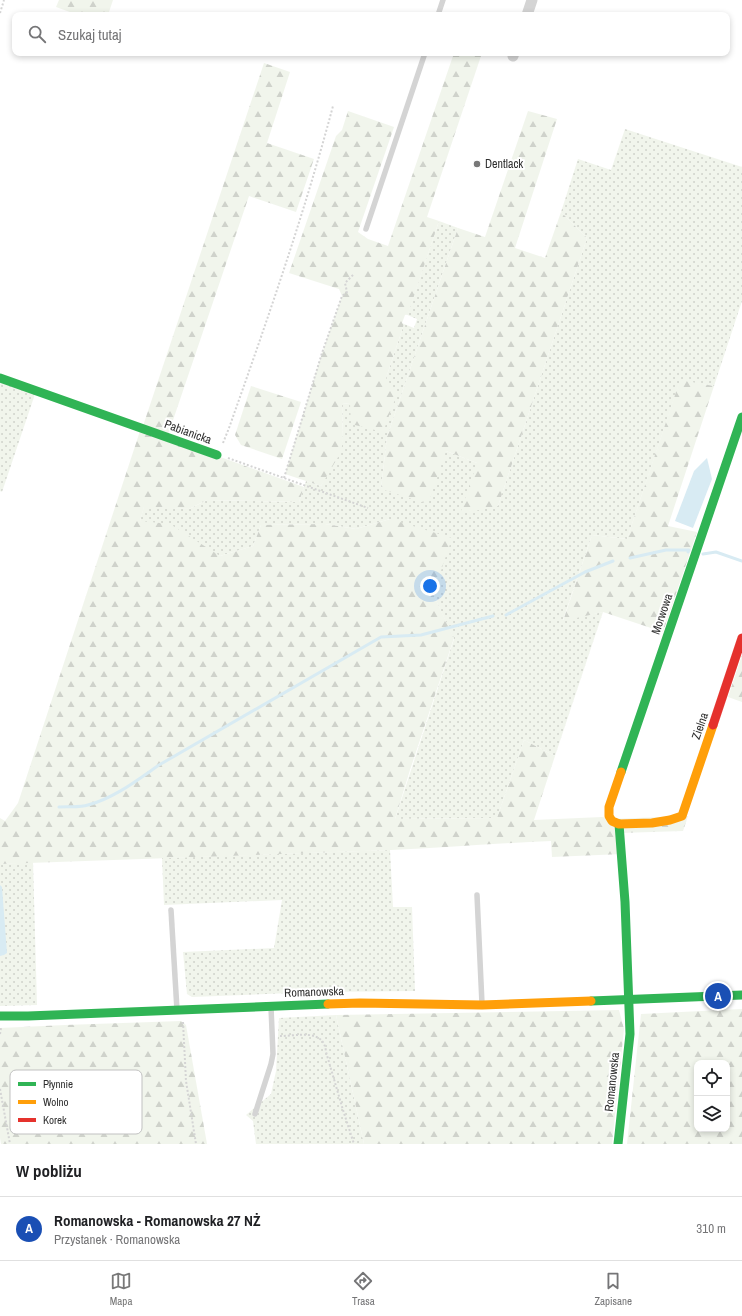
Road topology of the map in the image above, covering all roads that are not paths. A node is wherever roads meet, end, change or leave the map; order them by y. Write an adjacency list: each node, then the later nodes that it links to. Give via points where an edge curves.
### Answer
1 (442, 0): 3 (lane)
2 (532, 0): 4 (street)
3 (439, 12)
4 (528, 12)
5 (425, 56): 6 (lane)
6 (366, 229)
7 (0, 378): 9 (street, Pabianicka)
8 (742, 417): 11 (street, Morwowa, via 610,803 607,813 610,819)
9 (217, 455)
10 (742, 638): 11 (street, Zielna, via 682,816 678,819)
11 (619, 824): 15 (street, via 626,903)
12 (477, 895): 16 (lane)
13 (171, 910): 18 (lane)
14 (742, 995): 15 (street, Romanowska)
15 (628, 999): 16 (street, Romanowska); 21 (street, Romanowska, via 630,1034)
16 (482, 1005): 17 (street, Romanowska, via 360,1003)
17 (271, 1006): 18 (street, Romanowska); 20 (lane, via 273,1054)
18 (181, 1010): 19 (street, Romanowska)
19 (0, 1016)
20 (255, 1114)
21 (618, 1144)

